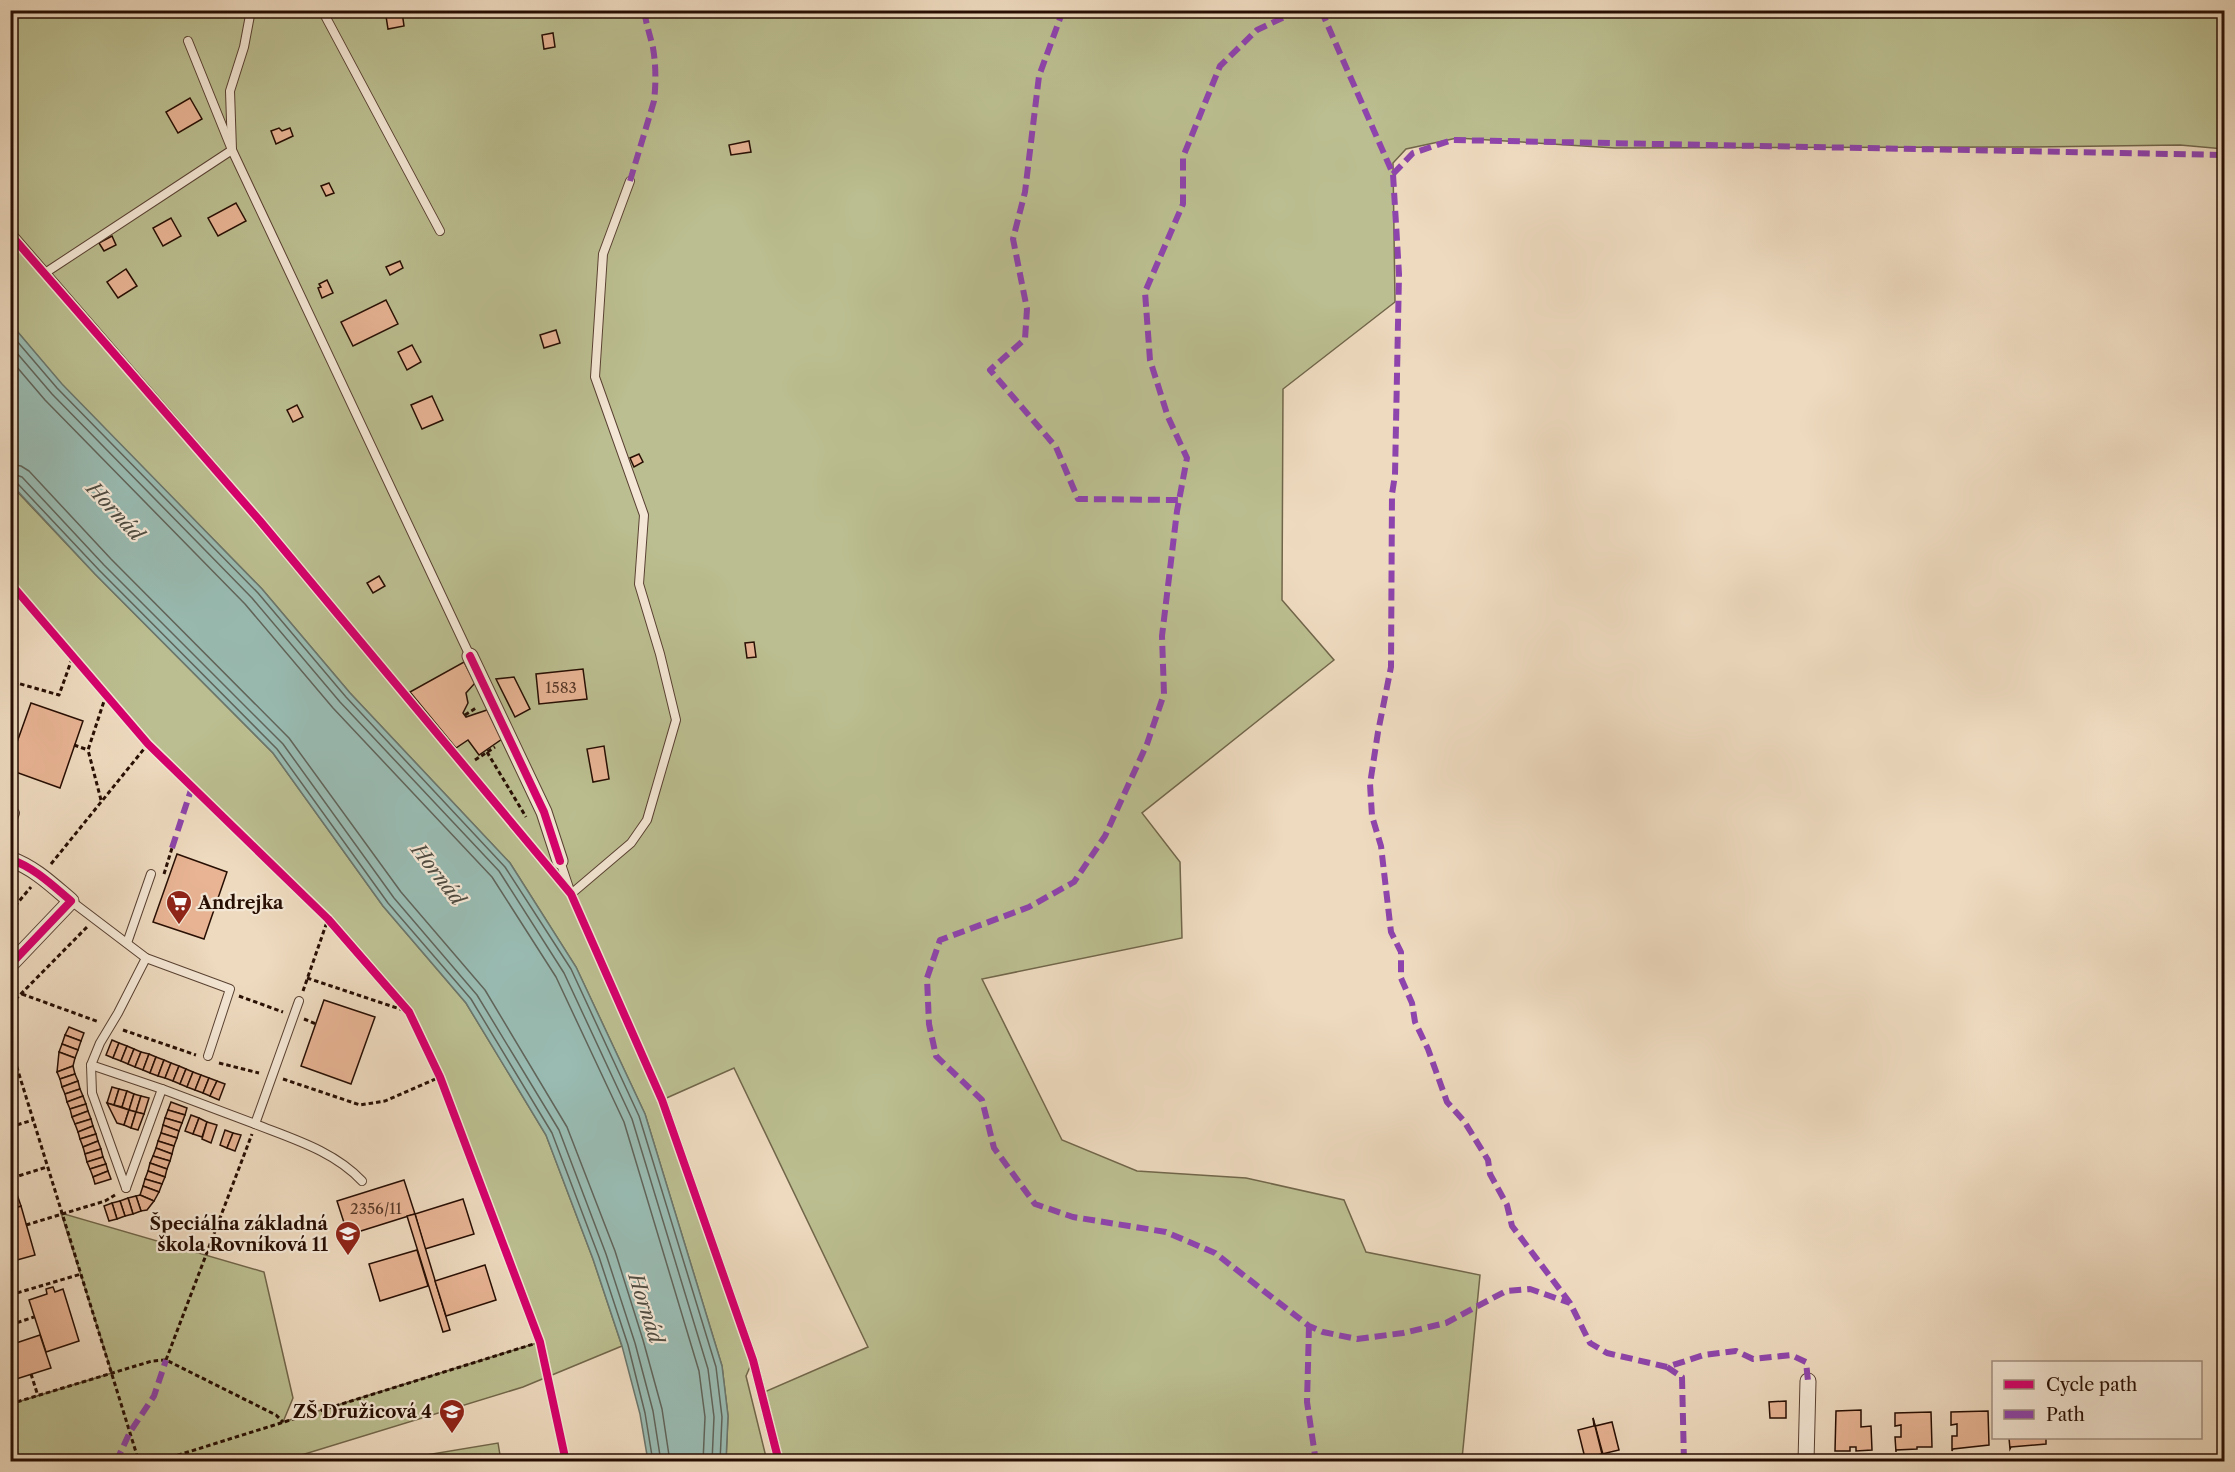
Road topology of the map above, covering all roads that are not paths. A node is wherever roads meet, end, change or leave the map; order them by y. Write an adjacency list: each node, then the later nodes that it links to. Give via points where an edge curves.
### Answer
1 (251, 10): 4 (lane, via 230,91)
2 (322, 10): 7 (lane)
3 (188, 42): 4 (lane)
4 (232, 150): 8 (lane); 9 (lane)
5 (630, 181): 15 (lane, via 603,254 595,377 645,515 639,584 676,720 647,820 631,843)
6 (10, 230): 8 (lane)
7 (440, 231)
8 (45, 273): 15 (lane, via 260,520)
9 (470, 656): 13 (street, via 544,812)
10 (10, 812): 11 (lane, via 15,813)
11 (10, 827)
12 (10, 859): 16 (street, via 41,875)
13 (560, 861): 15 (lane)
14 (151, 874): 17 (lane)
15 (571, 894): 27 (lane, via 662,1100 753,1360)
16 (71, 901): 17 (lane); 19 (street)
17 (127, 943): 18 (lane)
18 (146, 958): 21 (lane, via 230,989); 22 (lane)
19 (10, 965)
20 (299, 1001): 24 (lane)
21 (208, 1056)
22 (91, 1065): 23 (lane); 23 (lane, via 92,1093 126,1188)
23 (162, 1089): 24 (lane)
24 (255, 1124): 25 (lane, via 332,1156)
25 (363, 1181)
26 (1808, 1381): 28 (street)
27 (780, 1461)
28 (1806, 1461)

